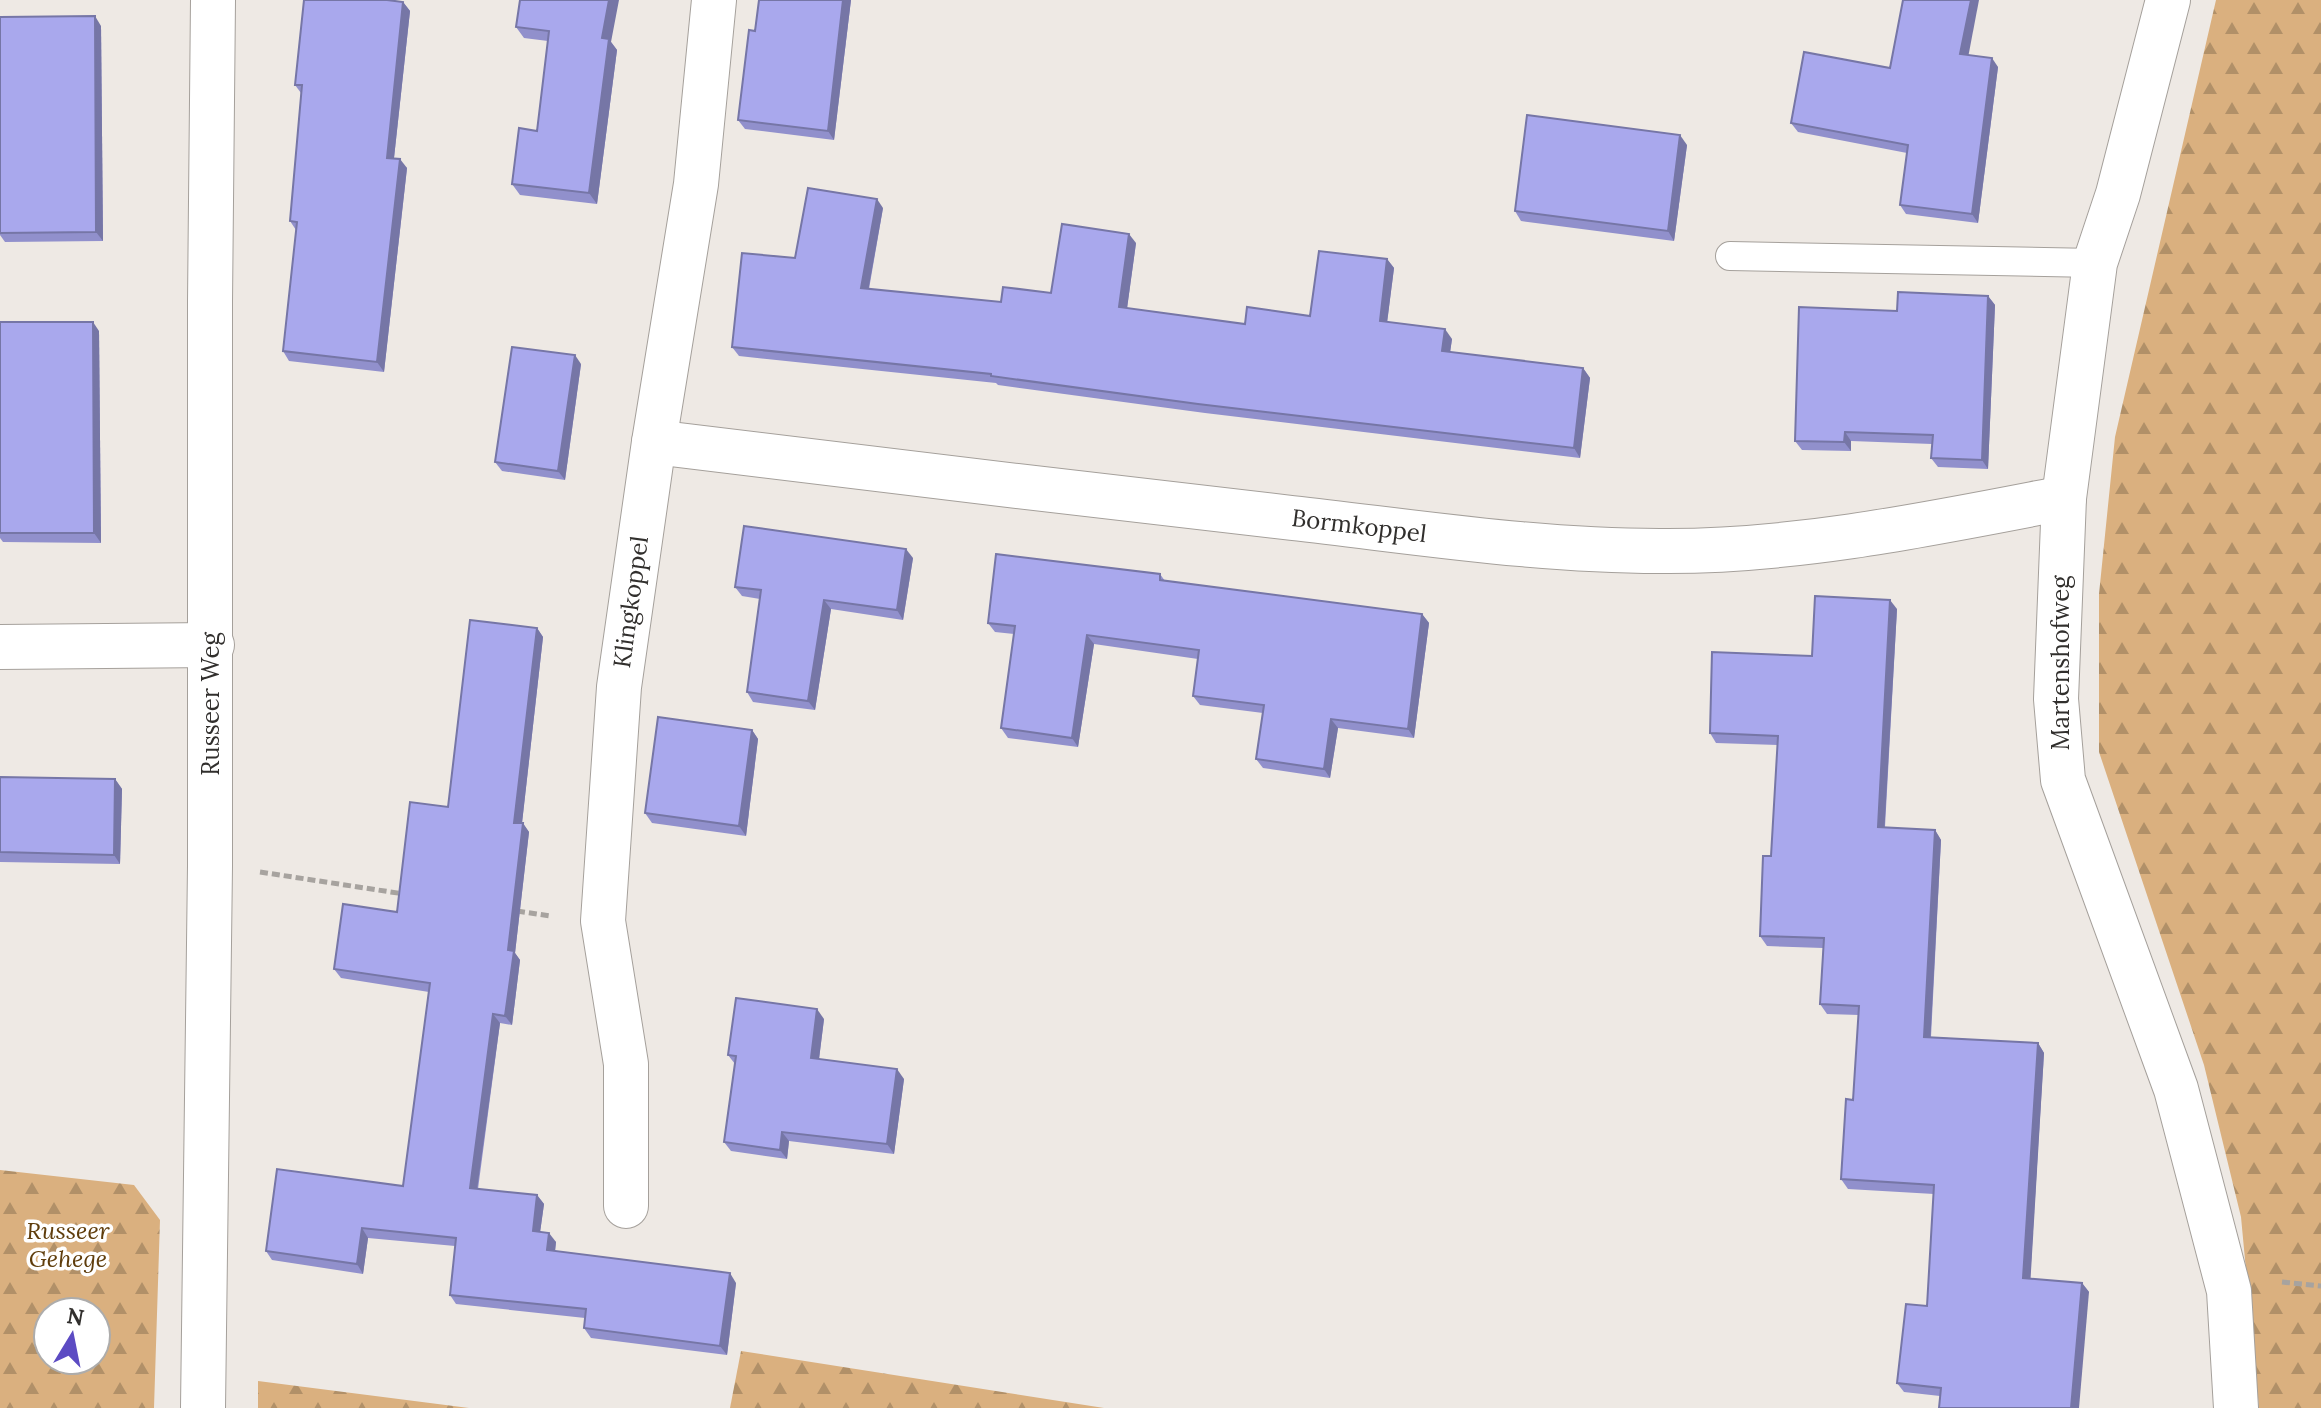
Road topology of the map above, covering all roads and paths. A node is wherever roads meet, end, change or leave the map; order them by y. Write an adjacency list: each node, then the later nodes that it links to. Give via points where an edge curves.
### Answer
1 (213, 0): 8 (street, Russeer Weg)
2 (714, 0): 6 (street, Klingkoppel, via 696,184)
3 (2168, 0): 5 (street, Martenshofweg)
4 (1730, 256): 5 (lane)
5 (2095, 263): 7 (street, Martenshofweg)
6 (654, 442): 7 (street, Bormkoppel, via 1546,547 1670,552 1910,528); 14 (street, Klingkoppel, via 619,687 603,921 626,1064)
7 (2064, 498): 16 (street, Martenshofweg, via 2056,699 2063,780 2176,1089 2229,1291)
8 (212, 645): 9 (street); 15 (street, Russeer Weg)
9 (0, 647)
10 (254, 872): 11 (path)
11 (417, 896)
12 (512, 910): 13 (path)
13 (544, 916)
14 (626, 1206)
15 (203, 1408)
16 (2236, 1408)

